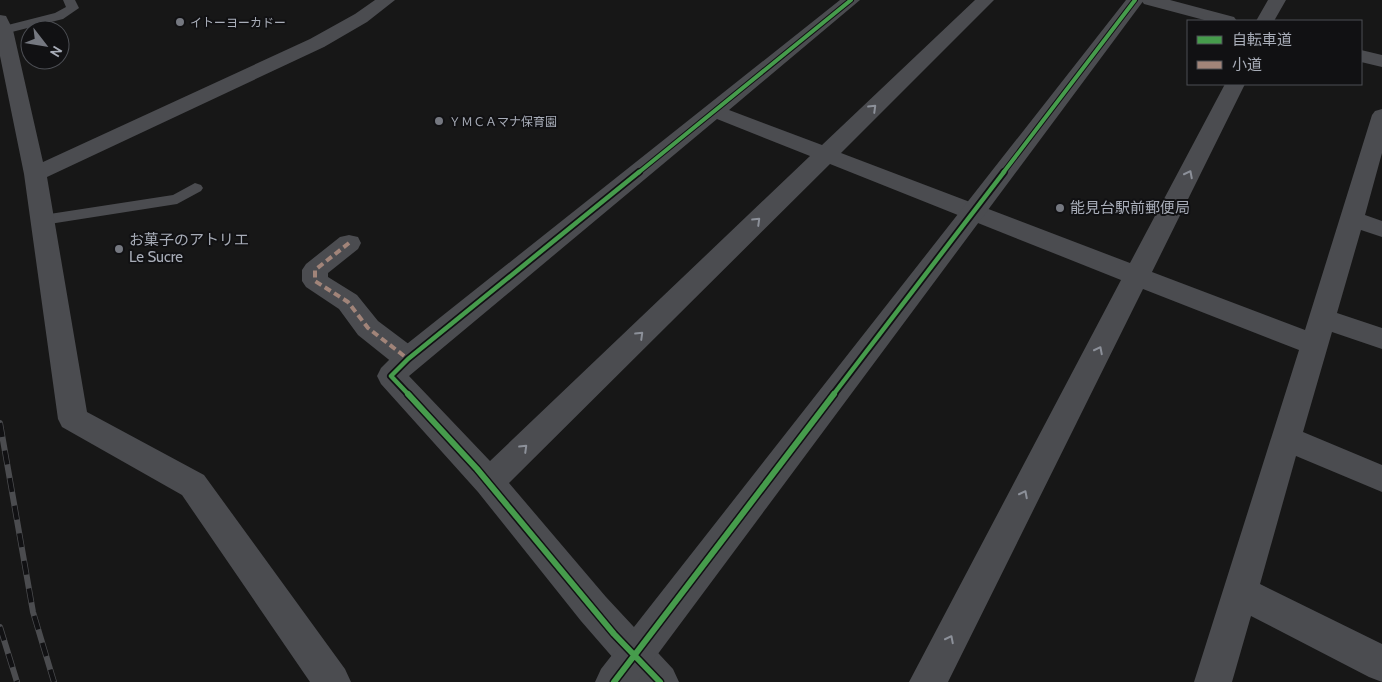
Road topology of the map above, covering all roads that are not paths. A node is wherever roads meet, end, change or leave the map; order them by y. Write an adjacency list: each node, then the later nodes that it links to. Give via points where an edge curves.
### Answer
1 (69, 0): 10 (lane, via 74,8 59,16)
2 (386, 0): 17 (street, via 317,42)
3 (851, 0): 14 (street)
4 (985, 0): 16 (street, one-way to 4)
5 (1135, 0): 19 (street)
6 (1150, 0): 8 (street)
7 (1277, 0): 9 (street)
8 (1224, 20)
9 (1267, 20)
10 (2, 26): 17 (street)
11 (1362, 56): 12 (street)
12 (1382, 61)
13 (1233, 85): 24 (street, one-way to 13)
14 (714, 111): 16 (street); 27 (street)
15 (1382, 115): 20 (street)
16 (825, 154): 19 (street); 30 (street, one-way to 16)
17 (35, 174): 21 (street)
18 (195, 188): 21 (lane, via 178,199)
19 (972, 212): 24 (street); 33 (street)
20 (1352, 219): 22 (street); 25 (street)
21 (43, 220): 34 (street, via 73,419 193,485)
22 (1382, 229)
23 (349, 243): 27 (street, via 315,270 315,281 348,302 368,328)
24 (1137, 275): 25 (street); 36 (street, one-way to 24)
25 (1319, 331): 26 (street); 28 (street)
26 (1382, 339)
27 (408, 359): 30 (street, via 391,376)
28 (1286, 438): 29 (street); 31 (street)
29 (1382, 479)
30 (489, 482): 33 (street)
31 (1240, 592): 32 (street); 37 (street)
32 (1382, 664)
33 (623, 669): 35 (street)
34 (332, 682)
35 (660, 682)
36 (928, 682)
37 (1213, 682)

